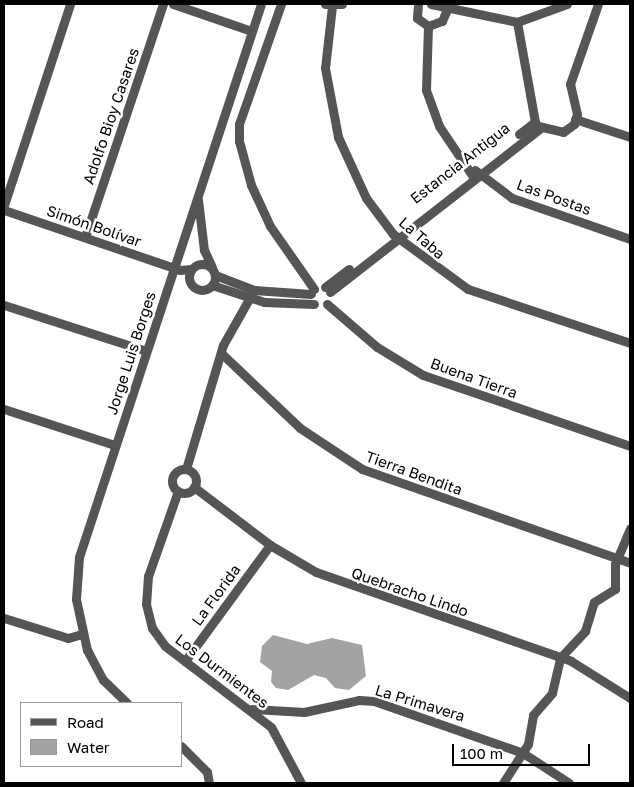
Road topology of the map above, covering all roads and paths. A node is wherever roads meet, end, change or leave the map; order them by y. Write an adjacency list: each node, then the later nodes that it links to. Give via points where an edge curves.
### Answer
1 (70, 4): 21 (street)
2 (163, 4): 24 (street, Adolfo Bioy Casares)
3 (173, 4): 15 (street)
4 (261, 4): 15 (street, Jorge Luis Borges)
5 (281, 4): 33 (street, via 240,124 239,141 251,185 270,226)
6 (342, 4): 10 (street, La Taba)
7 (418, 4): 14 (street, Las Postas, via 417,18)
8 (431, 4): 12 (street)
9 (567, 4): 13 (street)
10 (329, 5): 23 (street, La Taba, via 325,68 336,129 354,177)
11 (597, 5): 16 (street, via 570,84)
12 (448, 7): 13 (street); 14 (street, via 442,21)
13 (517, 22): 17 (street)
14 (428, 26): 19 (street, Las Postas, via 426,90 439,126)
15 (252, 31): 20 (street, Jorge Luis Borges)
16 (575, 119): 17 (street, via 563,132); 18 (street)
17 (538, 125): 19 (street, Estancia Antigua)
18 (630, 137)
19 (474, 174): 23 (street, Estancia Antigua); 25 (street, Las Postas, via 512,198)
20 (198, 196): 26 (street, Jorge Luis Borges); 28 (street, via 204,250)
21 (4, 205)
22 (4, 210): 24 (street, Simón Bolívar)
23 (395, 236): 32 (street, Estancia Antigua); 38 (street, La Taba, via 468,289)
24 (85, 237): 26 (street, Simón Bolívar)
25 (630, 238)
26 (175, 267): 27 (street, Simón Bolívar); 29 (street, Simón Bolívar); 39 (street, Jorge Luis Borges)
27 (191, 269): 28 (street, via 201,264); 29 (street)
28 (214, 272): 30 (street); 31 (street)
29 (192, 285): 31 (street, via 200,290)
30 (225, 285): 31 (street); 34 (street)
31 (212, 286)
32 (327, 290): 33 (street); 36 (street)
33 (312, 291): 34 (street); 35 (street)
34 (252, 294): 35 (street); 40 (street)
35 (314, 304): 36 (street)
36 (327, 304): 43 (street, Buena Tierra, via 377,347 422,375)
37 (4, 305): 39 (street)
38 (630, 343)
39 (146, 351): 42 (street, Jorge Luis Borges)
40 (221, 353): 44 (street); 49 (street, Tierra Bendita, via 300,428 362,469)
41 (4, 409): 42 (street)
42 (115, 445): 52 (street, Jorge Luis Borges, via 77,572)
43 (630, 446)
44 (186, 468): 45 (street, via 195,476); 46 (street, via 173,474 172,486)
45 (194, 487): 46 (street); 48 (street, Quebracho Lindo)
46 (178, 491): 54 (street, Los Durmientes, via 148,576 146,604 158,639)
47 (630, 528): 49 (street)
48 (270, 544): 53 (street, Quebracho Lindo, via 330,579); 54 (street, La Florida)
49 (617, 556): 50 (street, Tierra Bendita); 53 (street, via 615,589 594,602 585,631)
50 (630, 563)
51 (4, 618): 52 (street, via 68,638)
52 (82, 634): 56 (street, Jorge Luis Borges, via 97,672)
53 (560, 658): 55 (street, Quebracho Lindo); 59 (street, via 552,693 533,715)
54 (185, 661): 57 (street, Los Durmientes)
55 (630, 698)
56 (126, 702)
57 (251, 709): 59 (street, La Primavera, via 304,712 367,700); 63 (street, Los Durmientes, via 279,737)
58 (182, 747): 61 (street)
59 (523, 753): 64 (street); 65 (street, La Primavera)
60 (182, 756): 61 (street)
61 (200, 765): 62 (street)
62 (209, 783)
63 (301, 783)
64 (503, 783)
65 (569, 783)

